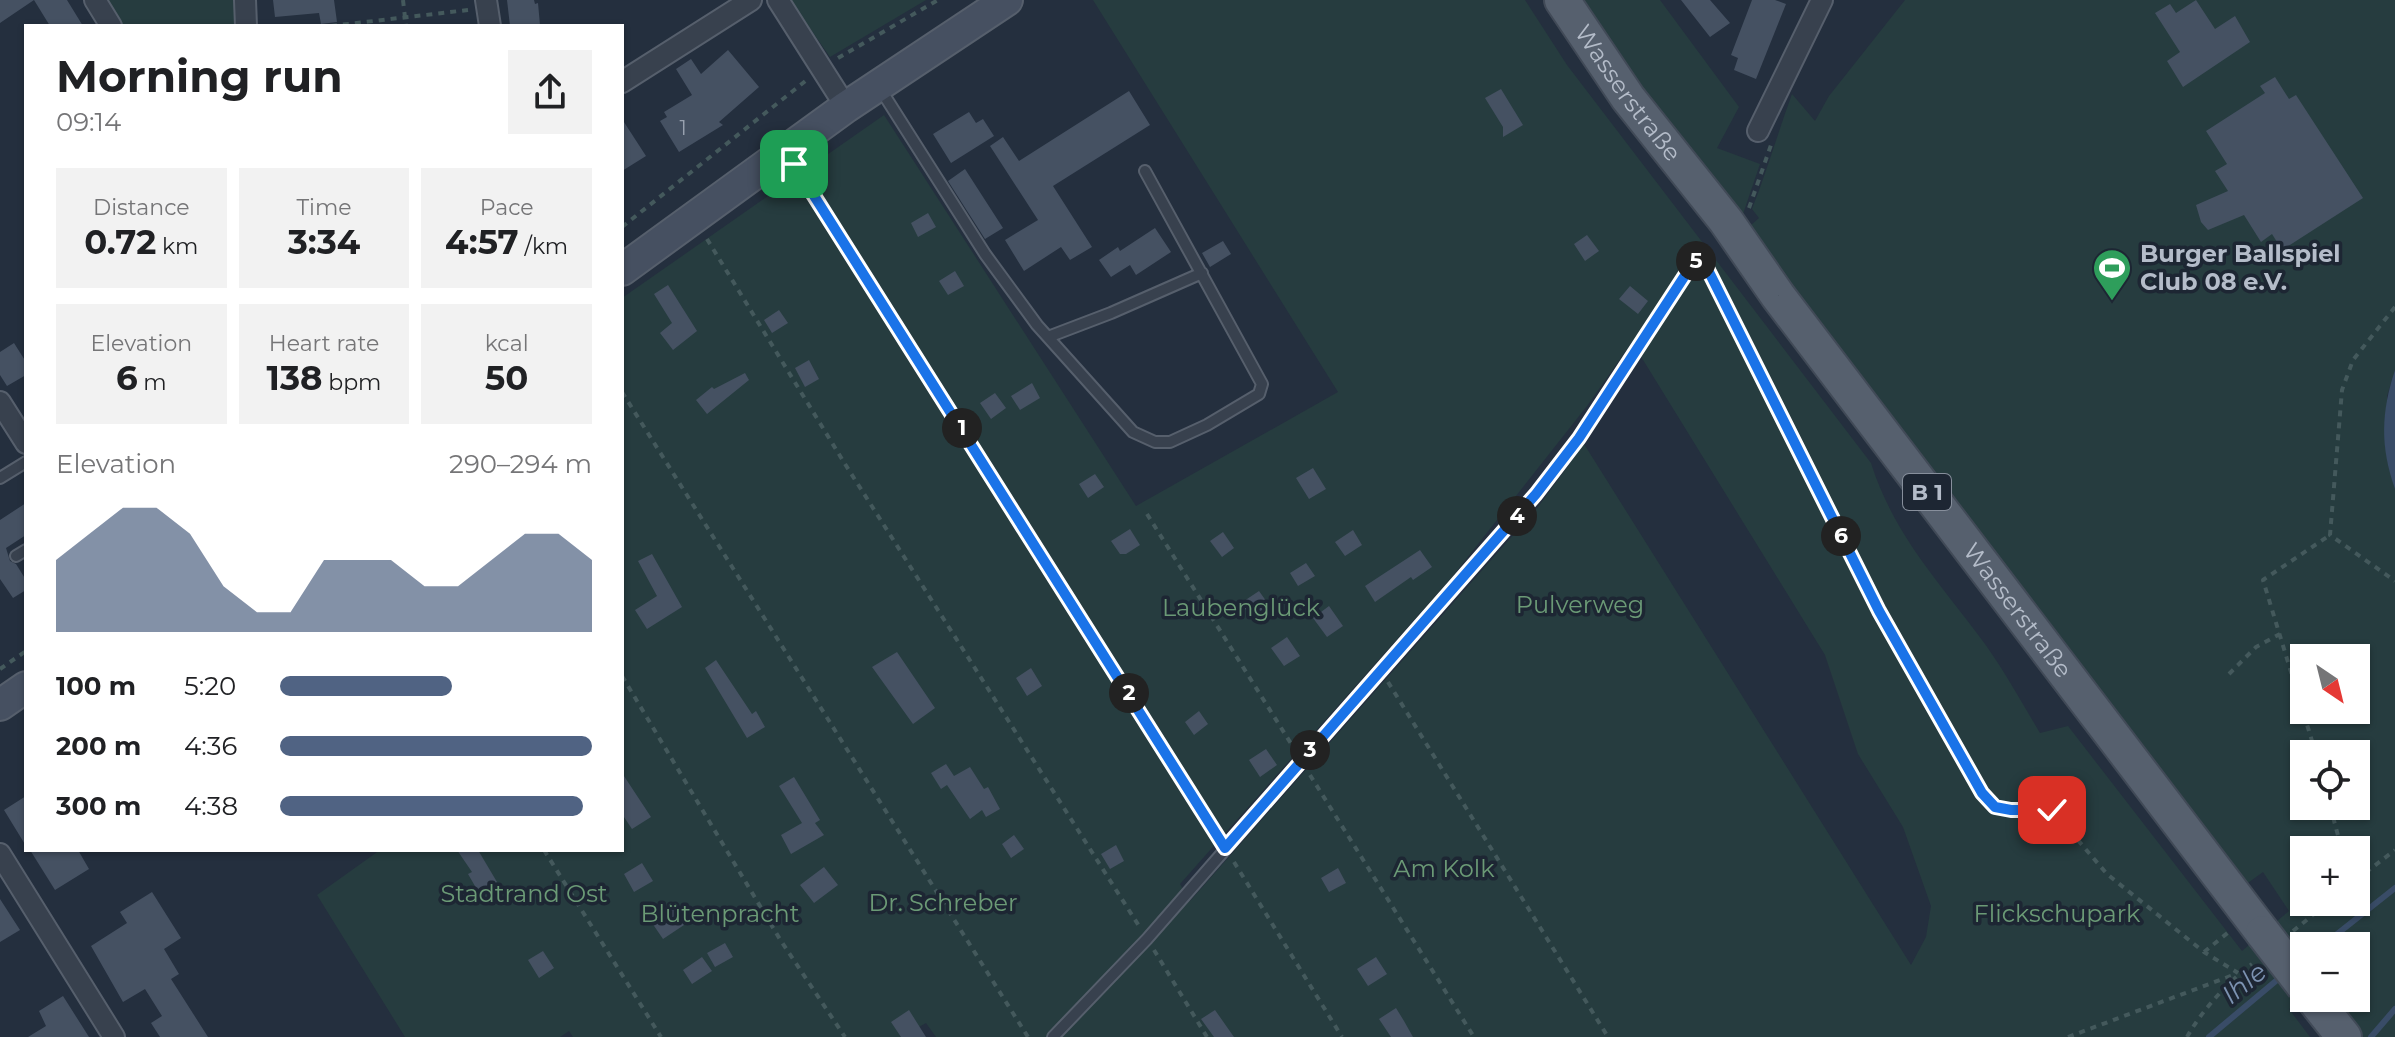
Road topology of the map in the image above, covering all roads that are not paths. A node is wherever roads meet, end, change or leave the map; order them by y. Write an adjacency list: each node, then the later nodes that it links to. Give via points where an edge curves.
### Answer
1 (95, 0): 8 (street)
2 (245, 0): 9 (street)
3 (751, 0): 10 (street)
4 (778, 0): 12 (street)
5 (1007, 0): 11 (main road)
6 (1562, 0): 26 (main road, Wasserstraße / B 1, bridge, via 1628,98)
7 (1822, 0): 13 (street)
8 (110, 24)
9 (246, 24)
10 (624, 81)
11 (878, 86): 12 (main road); 18 (lane, via 985,254)
12 (846, 107): 16 (main road)
13 (1758, 131)
14 (1145, 171): 17 (lane)
15 (1695, 260): 29 (lane, via 1579,438 1536,494 1147,939)
16 (624, 269)
17 (1202, 273): 18 (lane); 18 (lane, via 1262,384 1259,394 1170,442 1133,432)
18 (1048, 337)
19 (0, 402): 20 (street)
20 (24, 440)
21 (24, 463): 22 (lane)
22 (0, 478)
23 (24, 688): 24 (main road)
24 (0, 705)
25 (0, 854): 28 (street)
26 (2290, 968)
27 (2324, 1012): 30 (main road)
28 (114, 1037)
29 (1053, 1037)
30 (2344, 1037)

